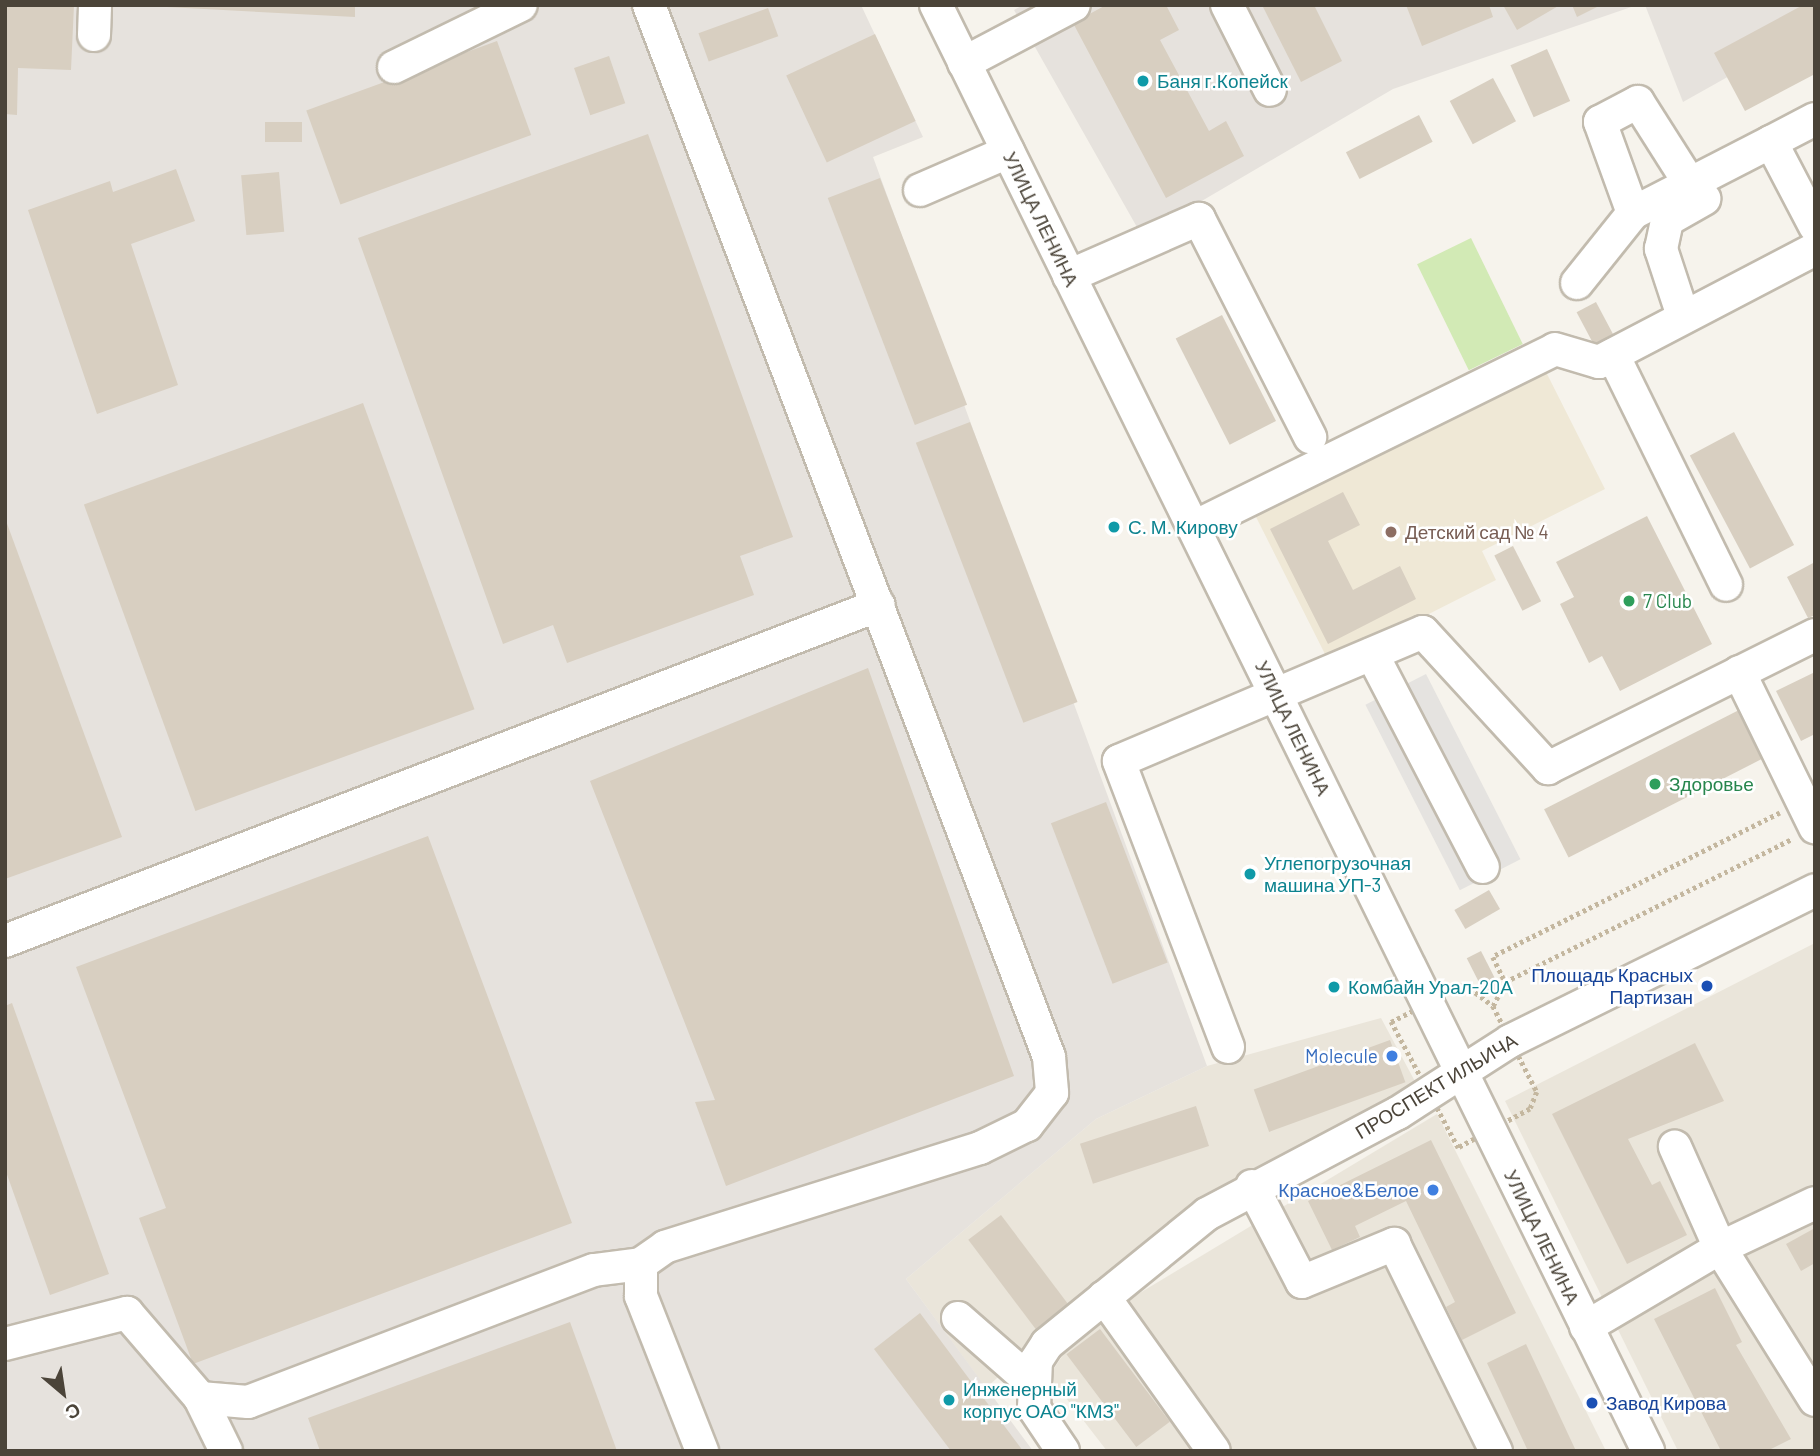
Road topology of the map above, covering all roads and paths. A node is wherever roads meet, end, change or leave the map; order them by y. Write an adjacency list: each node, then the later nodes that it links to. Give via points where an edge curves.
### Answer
1 (521, 5): 7 (street)
2 (649, 5): 24 (street)
3 (936, 5): 6 (street, УЛИЦА ЛЕНИНА)
4 (1074, 5): 6 (street)
5 (1227, 5): 8 (street)
6 (964, 63): 11 (street, УЛИЦА ЛЕНИНА)
7 (394, 66)
8 (1270, 90)
9 (1815, 120): 10 (street)
10 (1775, 150): 12 (street); 15 (street); 19 (street, via 1667,220 1661,249)
11 (1008, 152): 13 (street); 17 (street, УЛИЦА ЛЕНИНА)
12 (1690, 184): 14 (street); 14 (street, via 1638,102 1600,122)
13 (919, 190)
14 (1633, 213): 18 (street)
15 (1815, 226)
16 (1815, 249): 19 (street)
17 (1069, 276): 21 (street, via 1199,219); 22 (street, УЛИЦА ЛЕНИНА)
18 (1577, 283)
19 (1683, 316): 20 (street)
20 (1613, 355): 22 (street, via 1599,362 1555,349); 23 (street)
21 (1310, 437)
22 (1194, 527): 28 (street, УЛИЦА ЛЕНИНА)
23 (1726, 585)
24 (880, 605): 32 (street); 41 (street, via 1049,1057 1052,1093 1027,1125 980,1148 665,1247)
25 (1815, 635): 27 (street)
26 (1372, 654): 27 (street, via 1423,632 1549,768); 28 (street); 30 (street)
27 (1739, 672): 29 (street)
28 (1276, 695): 35 (street, via 1119,761); 36 (street, УЛИЦА ЛЕНИНА)
29 (1807, 821): 33 (path); 33 (path, via 1493,957)
30 (1483, 867)
31 (1815, 890): 36 (street, ПРОСПЕКТ ИЛЬИЧА)
32 (5, 941)
33 (1506, 982): 34 (path)
34 (1493, 1006)
35 (1228, 1047)
36 (1462, 1068): 38 (street, ПРОСПЕКТ ИЛЬИЧА, via 1398,1113); 44 (street, УЛИЦА ЛЕНИНА)
37 (1675, 1147): 40 (street)
38 (1252, 1186): 42 (street, ПРОСПЕКТ ИЛЬИЧА); 53 (street, via 1302,1282 1394,1244)
39 (1815, 1203): 40 (street)
40 (1720, 1248): 44 (street); 48 (street)
41 (641, 1264): 47 (street, via 594,1270 248,1402); 50 (street, via 640,1296)
42 (1104, 1297): 46 (street, ПРОСПЕКТ ИЛЬИЧА, via 1047,1344); 52 (street)
43 (958, 1318): 46 (street)
44 (1586, 1327): 54 (street, УЛИЦА ЛЕНИНА)
45 (5, 1344): 47 (street, via 127,1313)
46 (1031, 1382): 51 (street, via 1034,1408)
47 (200, 1398): 49 (street)
48 (1815, 1399)
49 (226, 1451)
50 (702, 1451)
51 (1063, 1451)
52 (1214, 1451)
53 (1496, 1451)
54 (1648, 1451)

